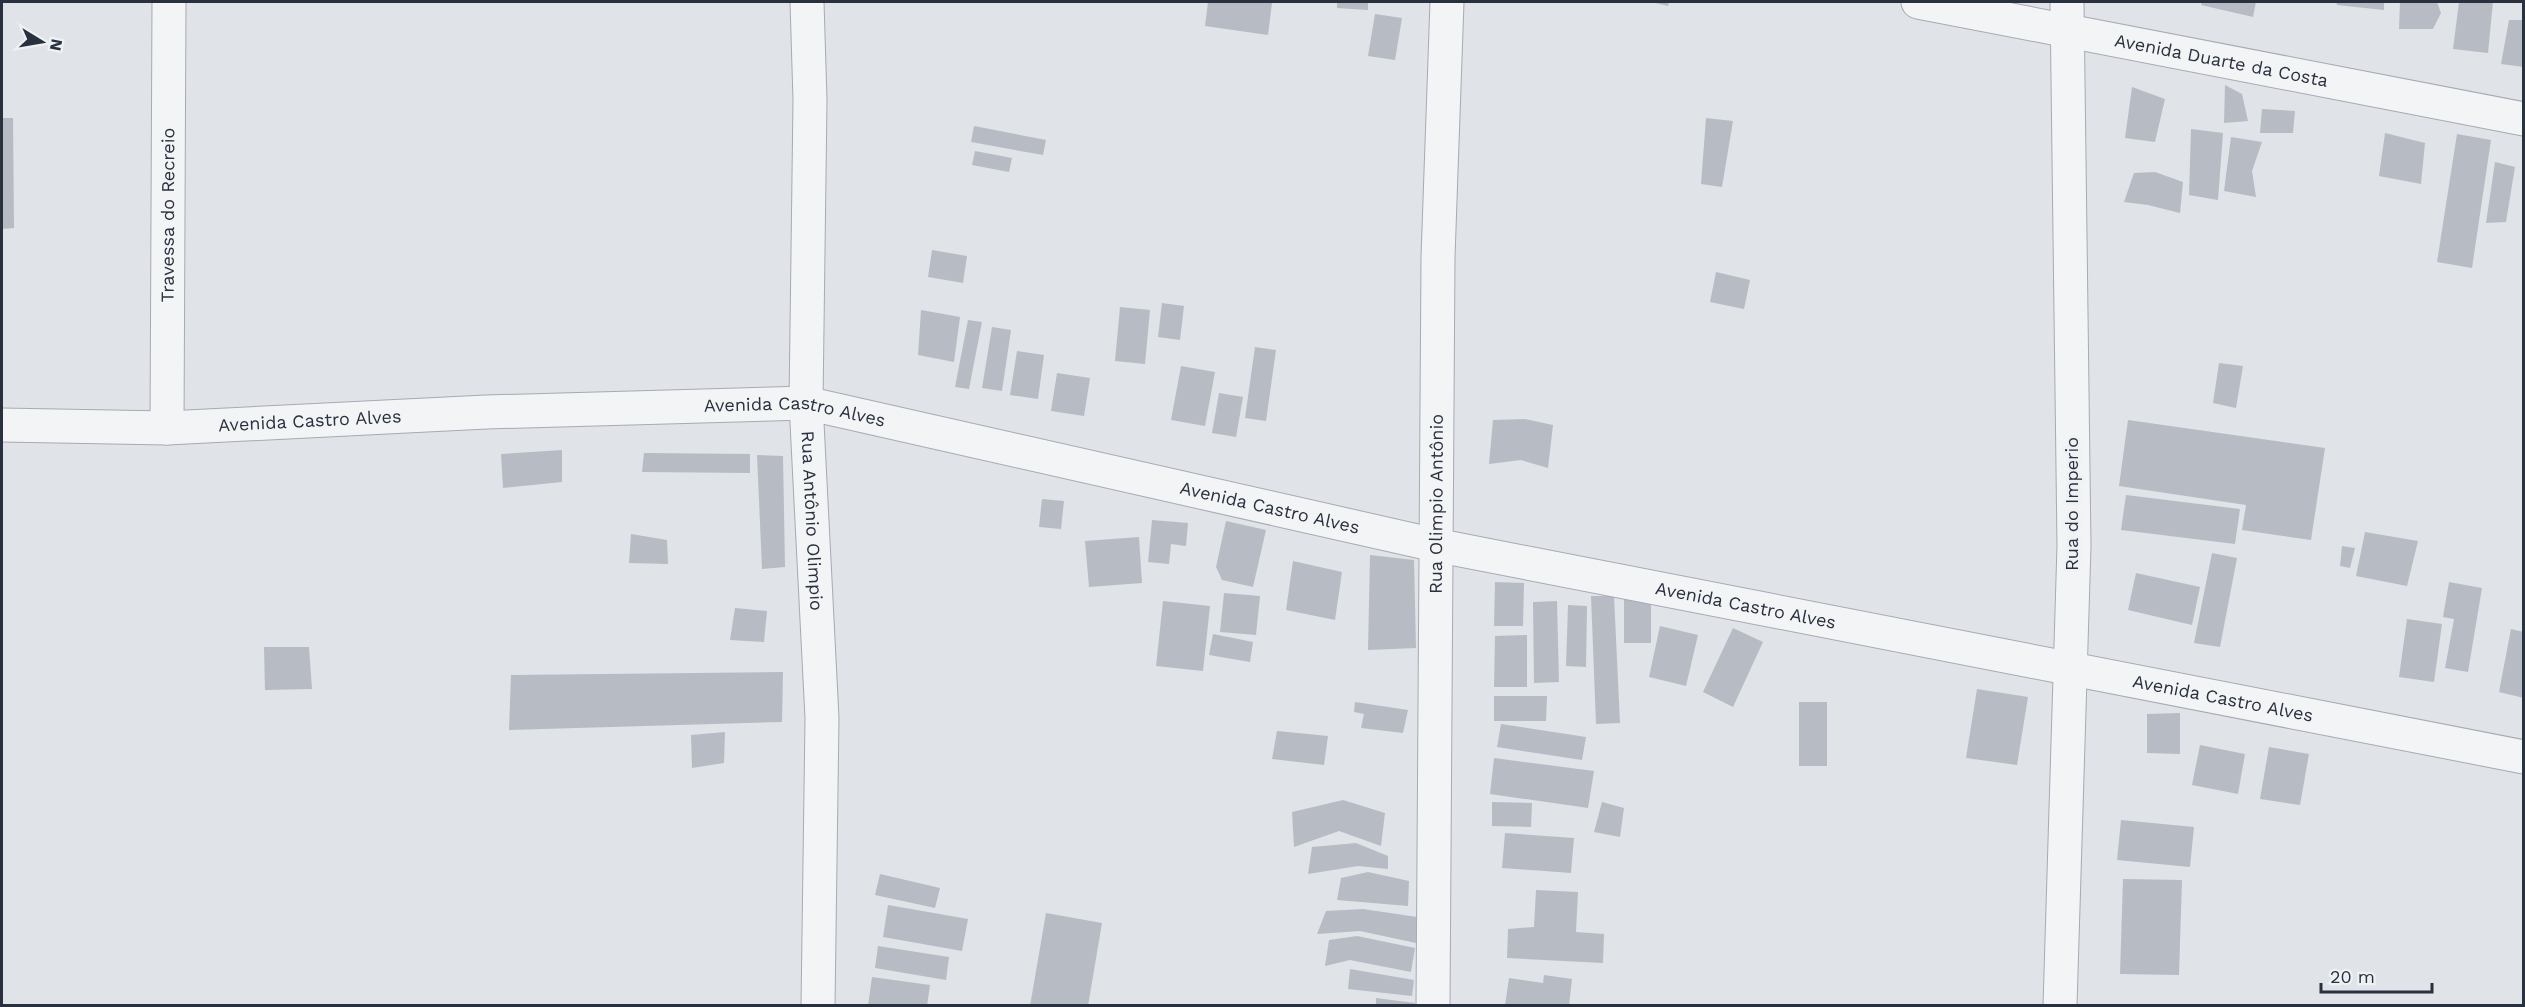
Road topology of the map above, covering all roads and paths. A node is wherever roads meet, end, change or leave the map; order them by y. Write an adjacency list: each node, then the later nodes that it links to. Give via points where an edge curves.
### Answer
1 (169, 2): 9 (street, Travessa do Recreio)
2 (807, 2): 7 (street, Rua Antônio Olimpio, via 810,100)
3 (1447, 2): 10 (street, Rua Olimpio Antônio, via 1437,257)
4 (1918, 2): 5 (street, Avenida Duarte da Costa)
5 (2067, 16): 6 (street, Avenida Duarte da Costa); 11 (street, Rua do Imperio, via 2074,535)
6 (2523, 119)
7 (806, 403): 9 (street, Avenida Castro Alves, via 486,412); 10 (street, Avenida Castro Alves); 13 (street, Rua Antônio Olimpio, via 822,718)
8 (2, 425): 9 (street, Avenida Castro Alves)
9 (167, 428)
10 (1435, 545): 11 (street, Avenida Castro Alves); 14 (street, Rua Olimpio Antônio)
11 (2069, 666): 12 (street, Avenida Castro Alves); 15 (street, Rua do Imperio)
12 (2523, 757)
13 (818, 1005)
14 (1432, 1005)
15 (2060, 1005)

